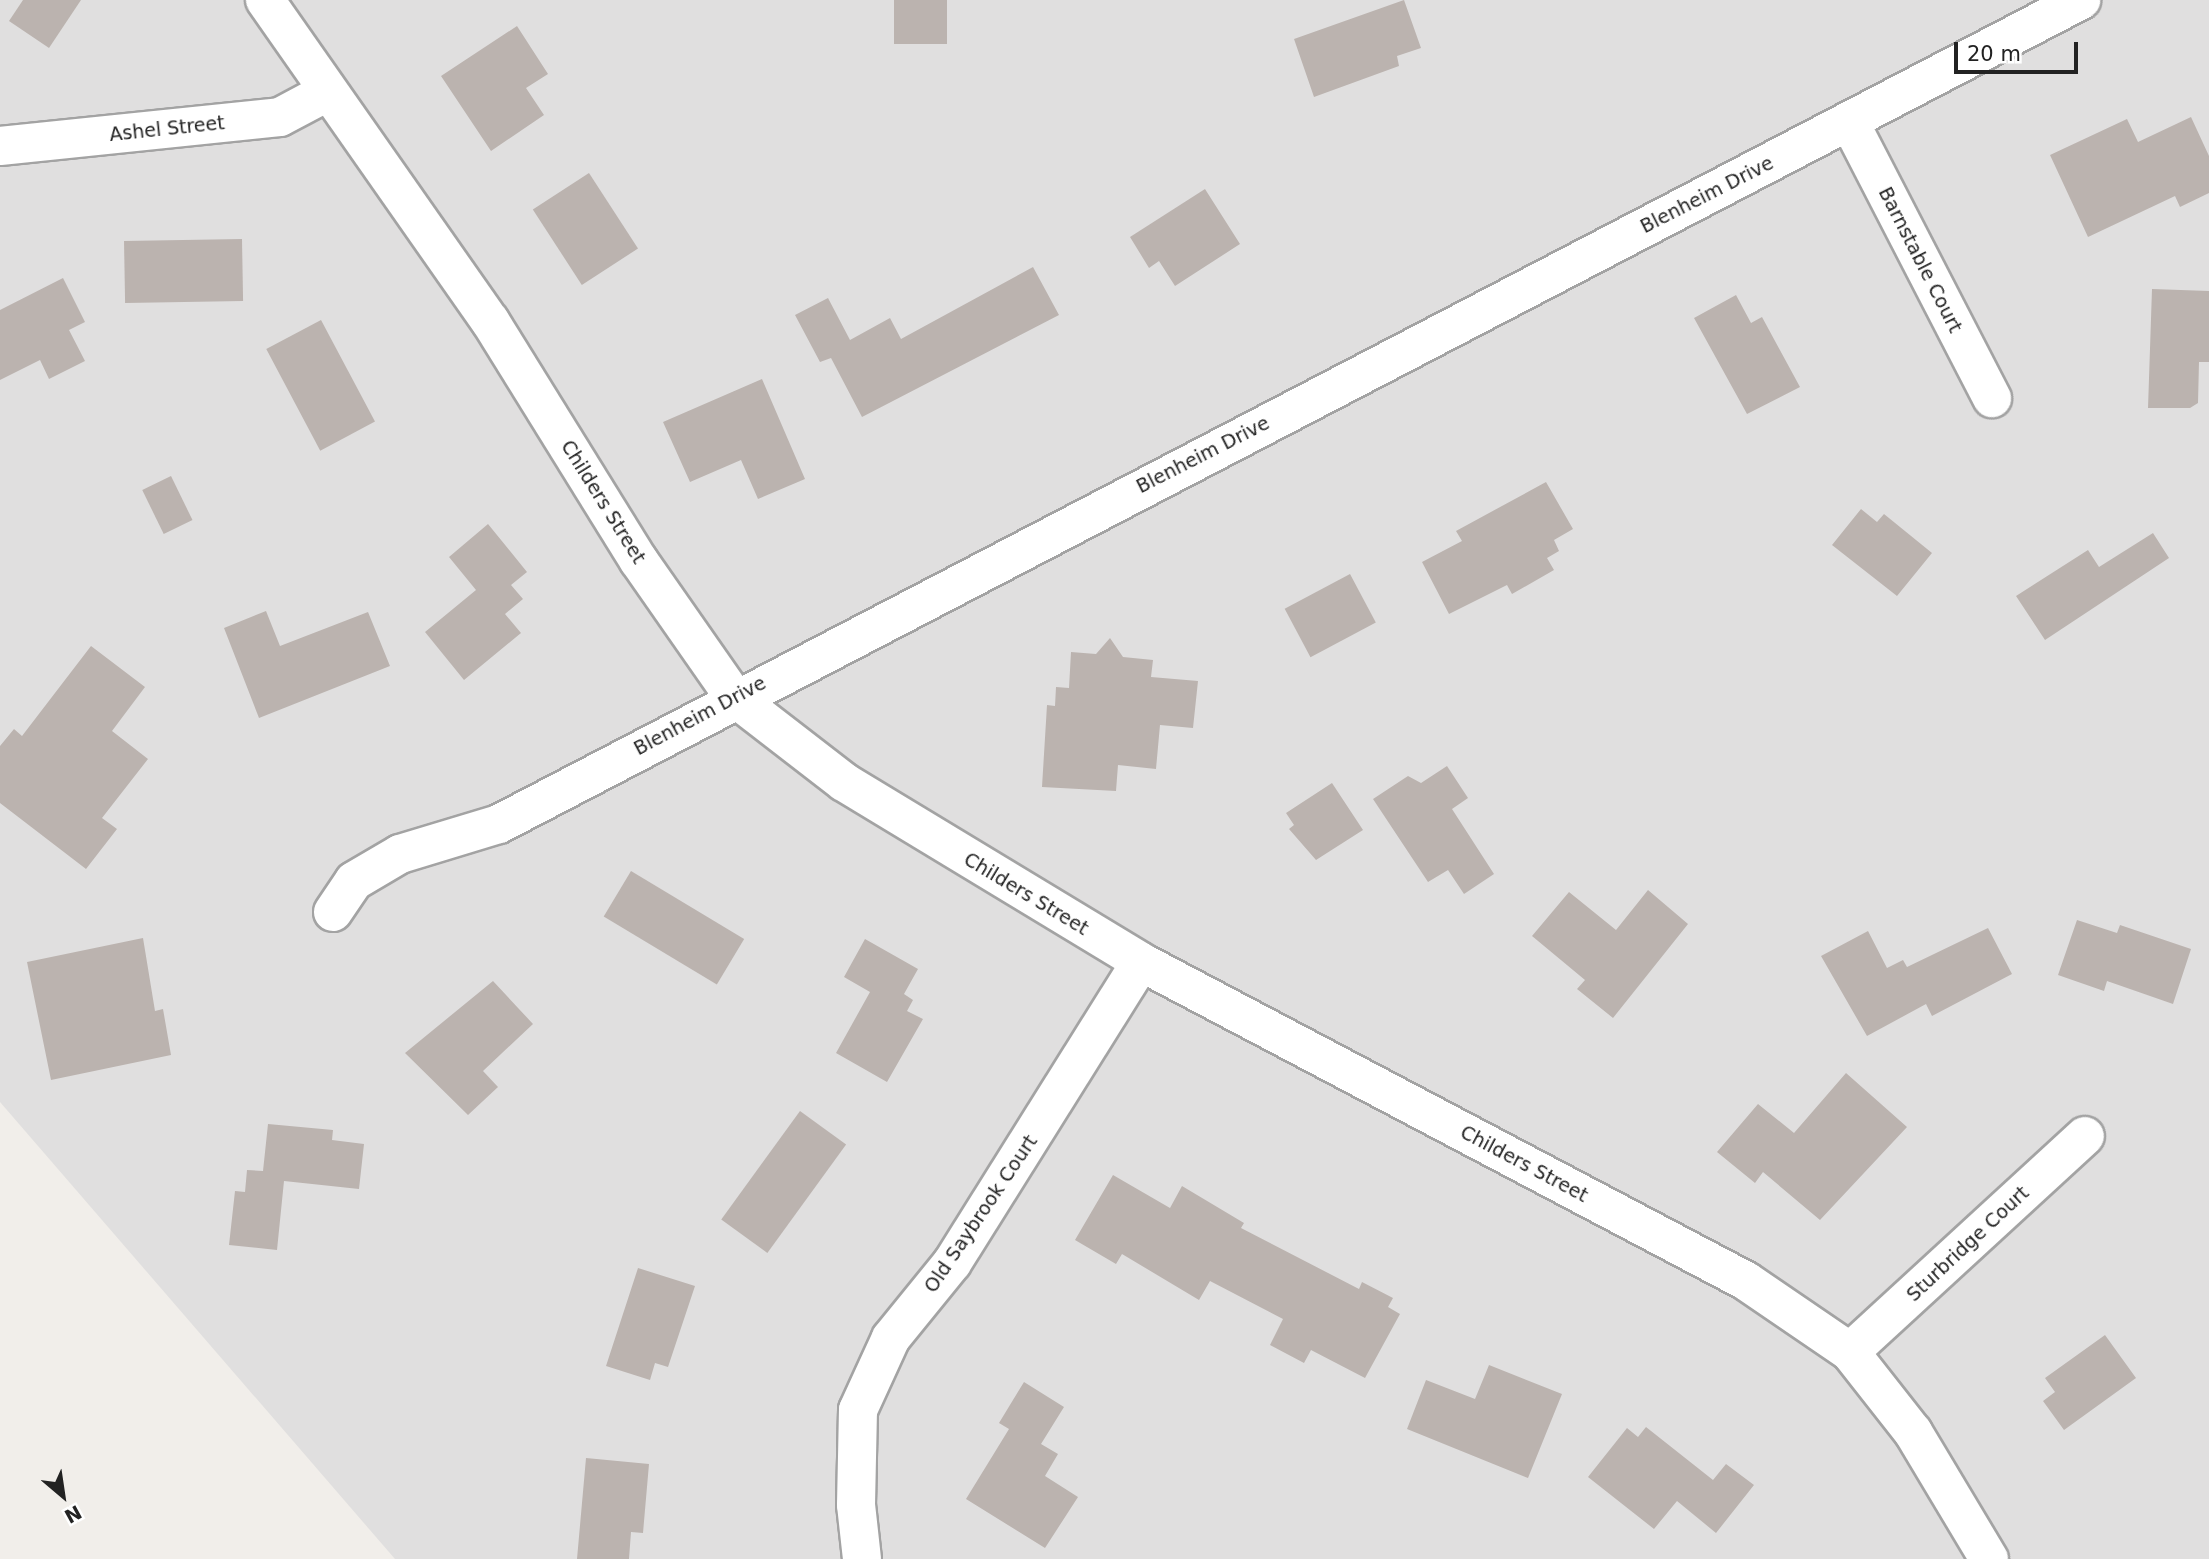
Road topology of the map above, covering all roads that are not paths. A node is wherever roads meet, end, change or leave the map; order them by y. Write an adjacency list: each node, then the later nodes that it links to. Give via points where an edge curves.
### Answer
1 (265, 0): 3 (street, Childers Street)
2 (2081, 0): 4 (street, Blenheim Drive)
3 (327, 92): 5 (street, Ashel Street, via 280,117); 7 (street, Childers Street, via 490,321 639,561)
4 (1849, 121): 6 (street, Barnstable Court); 7 (street, Blenheim Drive)
5 (0, 146)
6 (1992, 398)
7 (734, 697): 8 (street, Blenheim Drive, via 499,824 400,854 354,881); 9 (street, Childers Street, via 844,782)
8 (334, 912)
9 (1141, 962): 11 (street, Childers Street, via 1746,1281); 12 (street, Old Saybrook Court, via 952,1264 891,1338 858,1410)
10 (2085, 1136): 11 (street, Sturbridge Court)
11 (1850, 1352): 13 (street, Childers Street, via 1913,1432)
12 (862, 1559)
13 (1989, 1559)

